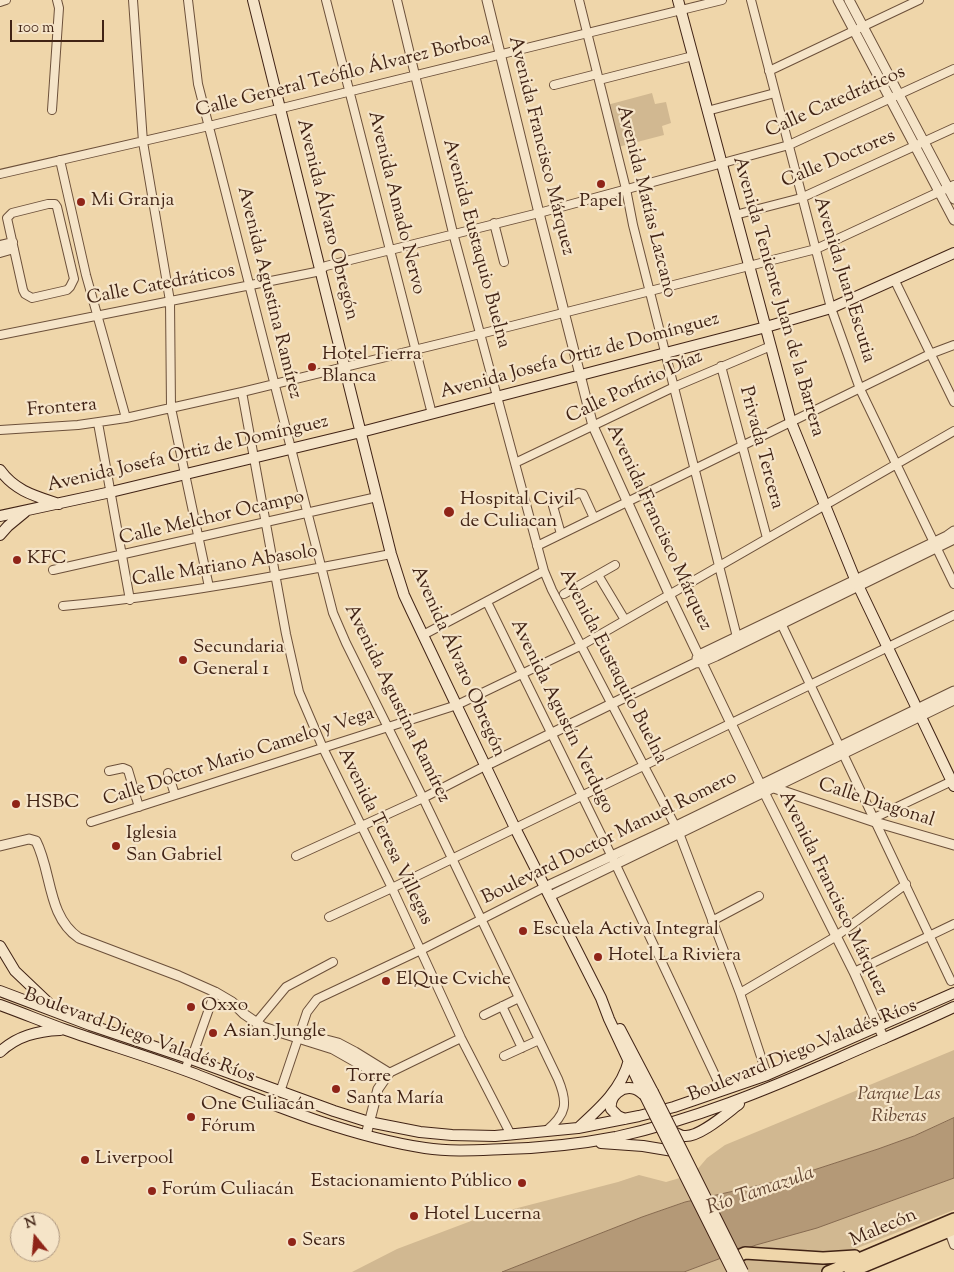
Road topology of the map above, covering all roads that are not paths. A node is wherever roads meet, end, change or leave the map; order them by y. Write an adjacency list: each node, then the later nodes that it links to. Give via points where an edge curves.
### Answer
1 (6, 0): 16 (street)
2 (57, 0): 31 (street)
3 (133, 0): 35 (street)
4 (188, 0): 33 (street, Avenida Agustina Ramírez, via 198,84)
5 (253, 0): 30 (main road, Avenida Álvaro Obregón)
6 (326, 0): 27 (street, Avenida Amado Nervo)
7 (397, 0): 24 (street, Avenida Eustaquio Buelna)
8 (487, 0): 20 (street, Avenida Francisco Márquez)
9 (579, 0): 19 (street, Avenida Matías Lazcano)
10 (678, 0): 17 (main road, Avenida Teniente Juan de la Barrera)
11 (722, 0): 17 (street, Calle General Teófilo Álvarez Borboa)
12 (751, 0): 23 (street, Avenida Juan Escutia)
13 (838, 0): 18 (street)
14 (849, 0): 18 (street)
15 (919, 0): 18 (street)
16 (0, 2)
17 (681, 11): 19 (street, Calle General Teófilo Álvarez Borboa); 21 (main road, Avenida Teniente Juan de la Barrera)
18 (858, 29): 23 (street); 29 (street)
19 (587, 34): 20 (street, Calle General Teófilo Álvarez Borboa); 25 (street, Avenida Matías Lazcano)
20 (500, 54): 24 (street, Calle General Teófilo Álvarez Borboa); 46 (street, Avenida Francisco Márquez)
21 (693, 56): 25 (street); 32 (main road, Avenida Teniente Juan de la Barrera)
22 (954, 69): 29 (street, Calle Catedráticos)
23 (769, 71): 28 (street, Avenida Juan Escutia)
24 (415, 75): 27 (street, Calle General Teófilo Álvarez Borboa); 50 (street, Avenida Eustaquio Buelna)
25 (598, 77): 26 (street); 43 (street, Avenida Matías Lazcano)
26 (554, 85)
27 (350, 92): 30 (street, Calle General Teófilo Álvarez Borboa); 54 (street, Avenida Amado Nervo)
28 (775, 93): 32 (street); 37 (street, Avenida Juan Escutia)
29 (894, 96): 36 (street); 37 (street, Calle Catedráticos); 38 (street)
30 (281, 108): 33 (street, Calle General Teófilo Álvarez Borboa); 59 (main road, Avenida Álvaro Obregón)
31 (52, 110)
32 (708, 111): 40 (main road, Avenida Teniente Juan de la Barrera)
33 (209, 126): 35 (street, Calle General Teófilo Álvarez Borboa); 61 (street, Avenida Agustina Ramírez)
34 (954, 128): 36 (street, Calle Doctores)
35 (143, 142): 39 (street, Calle General Teófilo Álvarez Borboa); 63 (street)
36 (924, 142): 38 (street, Calle Doctores); 42 (street)
37 (788, 145): 40 (street, Calle Catedráticos); 44 (street, Avenida Juan Escutia)
38 (915, 146): 42 (street); 44 (street, Calle Doctores)
39 (60, 160): 41 (street, Calle General Teófilo Álvarez Borboa); 66 (street)
40 (721, 164): 43 (street, Calle Catedráticos); 47 (main road, Avenida Teniente Juan de la Barrera)
41 (0, 174)
42 (947, 188): 45 (street); 48 (street); 53 (street, Frontera)
43 (626, 190): 46 (street, Calle Catedráticos); 62 (street, Avenida Matías Lazcano)
44 (801, 198): 47 (street, Calle Doctores); 53 (street, Avenida Juan Escutia)
45 (954, 199)
46 (538, 213): 49 (street, Calle Catedráticos); 65 (street, Avenida Francisco Márquez)
47 (735, 215): 58 (main road, Avenida Teniente Juan de la Barrera)
48 (954, 220)
49 (494, 223): 50 (street, Calle Catedráticos); 57 (street)
50 (453, 234): 54 (street, Calle Catedráticos); 68 (street, Avenida Eustaquio Buelna)
51 (0, 245): 52 (street)
52 (14, 246): 52 (street, via 23,290 28,296 32,298 66,290 73,284 55,204 10,214 7,218); 55 (street)
53 (816, 249): 58 (street, Frontera); 64 (street, Avenida Juan Escutia)
54 (390, 250): 59 (street, Calle Catedráticos); 72 (street, Avenida Amado Nervo)
55 (0, 253)
56 (954, 253): 60 (main road, Avenida Josefa Ortiz de Domínguez)
57 (504, 262)
58 (749, 266): 62 (street, Frontera); 67 (main road, Avenida Teniente Juan de la Barrera)
59 (320, 270): 61 (street, Calle Catedráticos); 76 (main road, Avenida Álvaro Obregón)
60 (895, 281): 64 (main road, Avenida Josefa Ortiz de Domínguez); 74 (street)
61 (250, 285): 63 (street, Calle Catedráticos); 78 (street, Avenida Agustina Ramírez)
62 (650, 292): 65 (street, Frontera); 73 (street, Avenida Matías Lazcano)
63 (170, 300): 66 (street, Calle Catedráticos); 84 (street)
64 (831, 308): 67 (main road, Avenida Josefa Ortiz de Domínguez); 80 (street, Avenida Juan Escutia)
65 (565, 313): 68 (street, Frontera); 77 (street, Avenida Francisco Márquez)
66 (98, 314): 69 (street, Calle Catedráticos); 86 (street)
67 (766, 327): 71 (main road, Avenida Teniente Juan de la Barrera); 73 (main road, Avenida Josefa Ortiz de Domínguez)
68 (480, 334): 72 (street, Frontera); 82 (street, Avenida Eustaquio Buelna)
69 (0, 335)
70 (954, 345): 74 (street)
71 (771, 346): 75 (street, Calle Porfirio Díaz); 87 (main road, Avenida Teniente Juan de la Barrera)
72 (414, 350): 76 (street, Frontera); 85 (street, Avenida Amado Nervo)
73 (666, 354): 77 (main road, Avenida Josefa Ortiz de Domínguez); 79 (street, Avenida Matías Lazcano)
74 (930, 354): 80 (street); 83 (street)
75 (721, 366): 79 (street, Calle Porfirio Díaz); 93 (street, Privada Tercera)
76 (344, 367): 78 (street, Frontera); 92 (main road, Avenida Álvaro Obregón)
77 (580, 376): 82 (main road, Avenida Josefa Ortiz de Domínguez); 89 (street, Avenida Francisco Márquez)
78 (274, 384): 81 (street, Frontera); 94 (street, Avenida Agustina Ramírez)
79 (674, 387): 89 (street, Calle Porfirio Díaz); 98 (street, Avenida Matías Lazcano)
80 (860, 389): 87 (street); 97 (street, Avenida Juan Escutia)
81 (242, 392): 84 (street, Frontera); 95 (street, Avenida Teresa Villegas)
82 (497, 397): 85 (main road, Avenida Josefa Ortiz de Domínguez); 96 (street, Avenida Eustaquio Buelna)
83 (954, 402)
84 (171, 408): 86 (street, Frontera); 100 (street)
85 (432, 414): 92 (main road, Avenida Josefa Ortiz de Domínguez)
86 (126, 418): 88 (street, Frontera)
87 (791, 422): 93 (street); 105 (main road, Avenida Teniente Juan de la Barrera)
88 (98, 423): 90 (street, Frontera); 101 (street)
89 (593, 426): 96 (street, Calle Porfirio Díaz); 103 (street, Avenida Francisco Márquez)
90 (0, 430)
91 (954, 430): 97 (street, Calle Doctor Mario Camelo y Vega)
92 (361, 432): 94 (main road, Avenida Josefa Ortiz de Domínguez); 102 (main road, Avenida Álvaro Obregón)
93 (742, 446): 98 (street); 115 (street, Privada Tercera)
94 (291, 448): 95 (main road, Avenida Josefa Ortiz de Domínguez); 107 (street, Avenida Agustina Ramírez)
95 (253, 457): 100 (main road, Avenida Josefa Ortiz de Domínguez); 110 (street, Avenida Teresa Villegas)
96 (515, 463): 118 (street, Avenida Eustaquio Buelna)
97 (896, 464): 105 (street, Calle Doctor Mario Camelo y Vega); 117 (street, Avenida Juan Escutia)
98 (696, 469): 103 (street); 122 (street, Avenida Matías Lazcano)
99 (0, 470): 104 (main road, via 16,488)
100 (185, 474): 101 (main road, Avenida Josefa Ortiz de Domínguez); 114 (street)
101 (111, 492): 104 (main road, Avenida Josefa Ortiz de Domínguez); 120 (street)
102 (377, 497): 107 (street, Calle Melchor Ocampo); 119 (main road, Avenida Álvaro Obregón)
103 (626, 502): 109 (street); 132 (street, Avenida Francisco Márquez)
104 (60, 504): 106 (main road, Avenida Josefa Ortiz de Domínguez)
105 (824, 505): 115 (street, Calle Doctor Mario Camelo y Vega); 128 (main road, Avenida Teniente Juan de la Barrera)
106 (27, 511): 108 (main road, Avenida Josefa Ortiz de Domínguez); 113 (main road)
107 (309, 514): 110 (street, Calle Melchor Ocampo); 123 (street, Avenida Agustina Ramírez)
108 (1, 516)
109 (594, 518): 112 (street); 112 (street, via 583,494 571,496 553,506)
110 (266, 523): 114 (street, Calle Melchor Ocampo); 127 (street, Avenida Teresa Villegas)
111 (954, 532): 117 (street)
112 (562, 534): 118 (street)
113 (0, 535)
114 (199, 538): 120 (street, Calle Melchor Ocampo); 130 (street)
115 (767, 538): 122 (street, Calle Doctor Mario Camelo y Vega)
116 (954, 538): 117 (street)
117 (935, 545): 128 (street); 129 (street, Avenida Juan Escutia)
118 (537, 546): 125 (street, Avenida Eustaquio Buelna)
119 (391, 554): 123 (street, Calle Mariano Abasolo); 139 (main road, Avenida Álvaro Obregón, via 404,595)
120 (122, 556): 124 (street, Calle Melchor Ocampo); 133 (street)
121 (615, 566): 126 (street)
122 (720, 566): 132 (street, Calle Doctor Mario Camelo y Vega); 140 (street, Avenida Matías Lazcano)
123 (322, 568): 127 (street, Calle Mariano Abasolo); 152 (street, Avenida Agustina Ramírez, via 339,628)
124 (53, 570)
125 (544, 571): 134 (street); 141 (street, Avenida Eustaquio Buelna)
126 (598, 575): 131 (street); 137 (street)
127 (276, 576): 130 (street, Calle Mariano Abasolo); 154 (street, Avenida Teresa Villegas, via 296,678)
128 (856, 583): 138 (street); 142 (main road, Avenida Teniente Juan de la Barrera)
129 (954, 584)
130 (209, 586): 133 (street, Calle Mariano Abasolo)
131 (564, 594)
132 (670, 596): 137 (street, Calle Doctor Mario Camelo y Vega); 143 (street, Avenida Francisco Márquez)
133 (130, 600): 135 (street, Calle Mariano Abasolo)
134 (487, 602): 139 (street); 144 (street, Avenida Agustín Verdugo)
135 (63, 606)
136 (954, 615): 142 (street)
137 (624, 620): 141 (street, Calle Doctor Mario Camelo y Vega)
138 (779, 621): 140 (street); 145 (street)
139 (423, 635): 149 (main road, Avenida Álvaro Obregón)
140 (738, 640): 143 (street)
141 (582, 645): 144 (street, Calle Doctor Mario Camelo y Vega); 148 (street, Avenida Eustaquio Buelna)
142 (887, 648): 145 (street); 150 (main road, Avenida Teniente Juan de la Barrera)
143 (699, 660): 148 (street); 151 (street, Avenida Francisco Márquez)
144 (522, 674): 149 (street, Calle Doctor Mario Camelo y Vega); 153 (street, Avenida Agustín Verdugo)
145 (810, 684): 151 (street); 155 (street)
146 (954, 691): 150 (street, Boulevard Doctor Manuel Romero)
147 (954, 700): 150 (street, Boulevard Doctor Manuel Romero)
148 (612, 704): 153 (street); 156 (street, Avenida Eustaquio Buelna)
149 (457, 705): 152 (street, Calle Doctor Mario Camelo y Vega); 157 (main road, Avenida Álvaro Obregón)
150 (918, 713): 155 (street, Boulevard Doctor Manuel Romero); 160 (main road, Avenida Teniente Juan de la Barrera)
151 (731, 723): 156 (street); 162 (street, Avenida Francisco Márquez)
152 (387, 727): 154 (street, Calle Doctor Mario Camelo y Vega); 165 (street, Avenida Agustina Ramírez)
153 (551, 734): 157 (street); 164 (street, Avenida Agustín Verdugo)
154 (323, 748): 163 (street, Calle Doctor Mario Camelo y Vega); 169 (street, Avenida Teresa Villegas)
155 (841, 751): 161 (street, Boulevard Doctor Manuel Romero); 162 (street, Boulevard Doctor Manuel Romero); 167 (street)
156 (643, 765): 164 (street); 171 (street, Avenida Eustaquio Buelna)
157 (485, 766): 165 (street); 170 (main road, Avenida Álvaro Obregón)
158 (109, 771): 166 (street, via 128,770)
159 (168, 772): 163 (street)
160 (953, 782): 167 (street)
161 (773, 787): 162 (street, Boulevard Doctor Manuel Romero); 167 (street, Calle Diagonal)
162 (761, 788): 171 (street, Boulevard Doctor Manuel Romero); 186 (street, Avenida Francisco Márquez)
163 (175, 795): 166 (street, Calle Doctor Mario Camelo y Vega)
164 (582, 796): 170 (street); 176 (street, Avenida Agustín Verdugo)
165 (423, 798): 169 (street); 175 (street, Avenida Agustina Ramírez)
166 (139, 806): 168 (street, Calle Doctor Mario Camelo y Vega)
167 (874, 820): 173 (street, Calle Diagonal); 177 (street)
168 (91, 822)
169 (360, 826): 174 (street); 178 (street, Avenida Teresa Villegas)
170 (515, 828): 175 (street); 179 (main road, Avenida Álvaro Obregón)
171 (677, 830): 176 (street, Boulevard Doctor Manuel Romero); 183 (street, Avenida Eustaquio Buelna)
172 (0, 846): 193 (street, via 24,839 36,841 54,902 66,927 79,938)
173 (954, 846)
174 (296, 856)
175 (452, 858): 178 (street); 182 (street, Avenida Agustina Ramírez)
176 (613, 860): 179 (street, Boulevard Doctor Manuel Romero); 221 (street, Avenida Agustín Verdugo)
177 (906, 884): 185 (street); 186 (street)
178 (392, 888): 181 (street); 188 (street, Avenida Teresa Villegas)
179 (547, 892): 182 (street, Boulevard Doctor Manuel Romero); 197 (main road, Avenida Álvaro Obregón)
180 (759, 896): 183 (street)
181 (329, 917)
182 (481, 919): 188 (street, Boulevard Doctor Manuel Romero); 196 (street, Avenida Agustina Ramírez)
183 (712, 922): 194 (street, Avenida Eustaquio Buelna)
184 (954, 924): 185 (street)
185 (930, 936): 190 (street); 191 (street)
186 (835, 937): 190 (street, Avenida Francisco Márquez); 194 (street)
187 (0, 946): 202 (main road, via 21,978)
188 (421, 950): 209 (street, Boulevard Doctor Manuel Romero, via 317,999 310,1006); 210 (street, Avenida Teresa Villegas)
189 (332, 962): 206 (street, via 286,987)
190 (854, 972): 207 (street, Avenida Francisco Márquez)
191 (952, 985): 201 (main road)
192 (0, 991): 202 (main road, Boulevard Diego Valadés Ríos)
193 (214, 992): 206 (street, via 232,1002); 216 (street)
194 (740, 993): 220 (street, Avenida Eustaquio Buelna)
195 (954, 993): 201 (main road, Boulevard Diego Valadés Ríos)
196 (519, 998): 199 (street); 212 (street, Avenida Agustina Ramírez)
197 (602, 998): 217 (main road, Avenida Álvaro Obregón); 223 (main road, Avenida Álvaro Obregón)
198 (0, 1005): 208 (main road, Boulevard Diego Valadés Ríos)
199 (502, 1006): 203 (street); 213 (street)
200 (954, 1008): 205 (main road, Boulevard Diego Valadés Ríos)
201 (916, 1010): 207 (main road, Boulevard Diego Valadés Ríos)
202 (61, 1014): 216 (main road, Boulevard Diego Valadés Ríos)
203 (484, 1015)
204 (954, 1015): 205 (main road)
205 (927, 1020): 211 (main road, Boulevard Diego Valadés Ríos)
206 (256, 1023): 209 (street)
207 (878, 1026): 211 (street, Avenida Francisco Márquez); 220 (main road, Boulevard Diego Valadés Ríos)
208 (65, 1030): 214 (main road, via 28,1034); 218 (main road, Boulevard Diego Valadés Ríos)
209 (297, 1036): 219 (street, via 333,1049); 222 (street, Boulevard Doctor Manuel Romero)
210 (460, 1038): 219 (street); 231 (street, Avenida Teresa Villegas)
211 (884, 1039): 224 (main road, Boulevard Diego Valadés Ríos)
212 (539, 1040): 213 (street); 228 (street, Avenida Agustina Ramírez, via 561,1086 564,1102 559,1120)
213 (522, 1048): 215 (street)
214 (0, 1052)
215 (504, 1056)
216 (192, 1058): 218 (street); 222 (main road, Boulevard Diego Valadés Ríos)
217 (629, 1060): 223 (main road, Avenida Álvaro Obregón); 227 (main road, via 621,1082)
218 (188, 1072): 230 (main road, Boulevard Diego Valadés Ríos)
219 (386, 1075): 226 (street, via 378,1089)
220 (767, 1075): 221 (main road, Boulevard Diego Valadés Ríos)
221 (722, 1090): 225 (main road, Boulevard Diego Valadés Ríos)
222 (280, 1092): 226 (main road, Boulevard Diego Valadés Ríos)
223 (649, 1094): 225 (main road, via 628,1088 615,1095 610,1103 611,1109); 229 (main road, Avenida Álvaro Obregón, bridge); 233 (main road, Avenida Álvaro Obregón, bridge)
224 (747, 1097): 229 (main road, via 718,1121 695,1134 685,1136); 232 (main road, Boulevard Diego Valadés Ríos, via 652,1128)
225 (626, 1119): 227 (main road, Boulevard Diego Valadés Ríos)
226 (369, 1122): 230 (street); 231 (main road, Boulevard Diego Valadés Ríos, via 452,1135)
227 (578, 1128): 228 (main road, Boulevard Diego Valadés Ríos)
228 (545, 1132): 231 (main road, Boulevard Diego Valadés Ríos)
229 (673, 1132): 238 (main road, Avenida Álvaro Obregón, bridge)
230 (366, 1135): 232 (main road, Boulevard Diego Valadés Ríos, via 424,1148 455,1151)
231 (511, 1136)
232 (588, 1142): 233 (main road)
233 (673, 1151): 240 (main road, Avenida Álvaro Obregón, bridge)
234 (954, 1219): 237 (main road, Malecón)
235 (951, 1230): 236 (street); 239 (main road)
236 (954, 1245)
237 (870, 1254): 238 (main road, via 823,1258 745,1253); 239 (main road, Malecón)
238 (736, 1257): 241 (main road, Avenida Álvaro Obregón, bridge)
239 (846, 1270): 242 (main road, Malecón)
240 (733, 1272)
241 (743, 1272)
242 (828, 1272)

